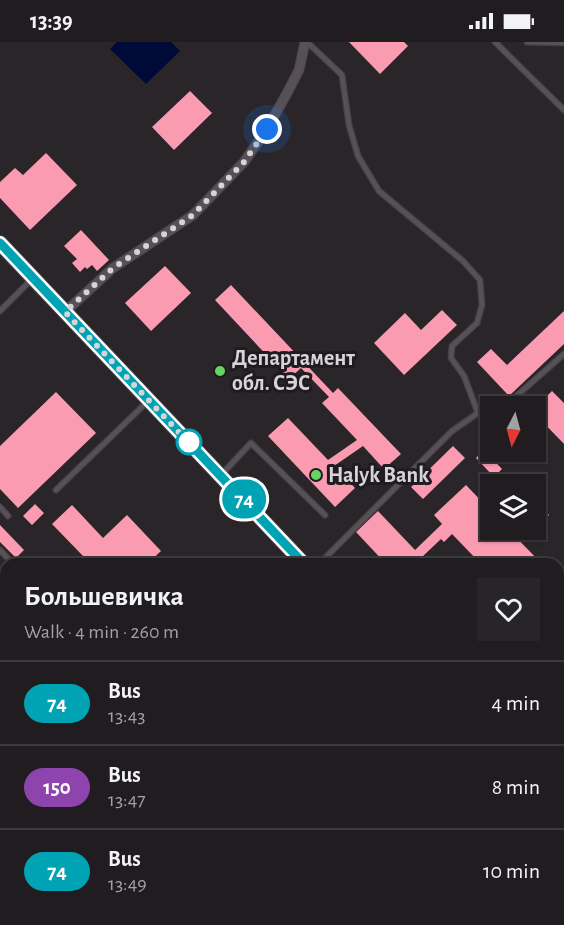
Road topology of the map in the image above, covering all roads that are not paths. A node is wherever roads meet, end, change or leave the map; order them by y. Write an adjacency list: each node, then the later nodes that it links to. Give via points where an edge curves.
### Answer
1 (306, 42): 9 (street, via 286,95 244,162 193,215 113,268); 13 (lane, via 342,75 358,156 379,191 463,261 480,280 482,305 477,323 452,346 451,358 464,376)
2 (495, 42): 5 (lane)
3 (528, 42): 4 (lane)
4 (564, 44)
5 (564, 110)
6 (0, 243): 7 (main road)
7 (33, 278): 8 (lane); 9 (main road)
8 (0, 311)
9 (65, 312): 12 (main road)
10 (564, 354): 11 (lane)
11 (516, 396)
12 (149, 400): 14 (main road); 15 (lane)
13 (478, 413): 20 (lane, via 453,431)
14 (220, 476): 17 (lane, via 251,443); 19 (main road)
15 (56, 490)
16 (0, 507): 18 (lane)
17 (325, 515)
18 (8, 516)
19 (298, 558)
20 (325, 558)

